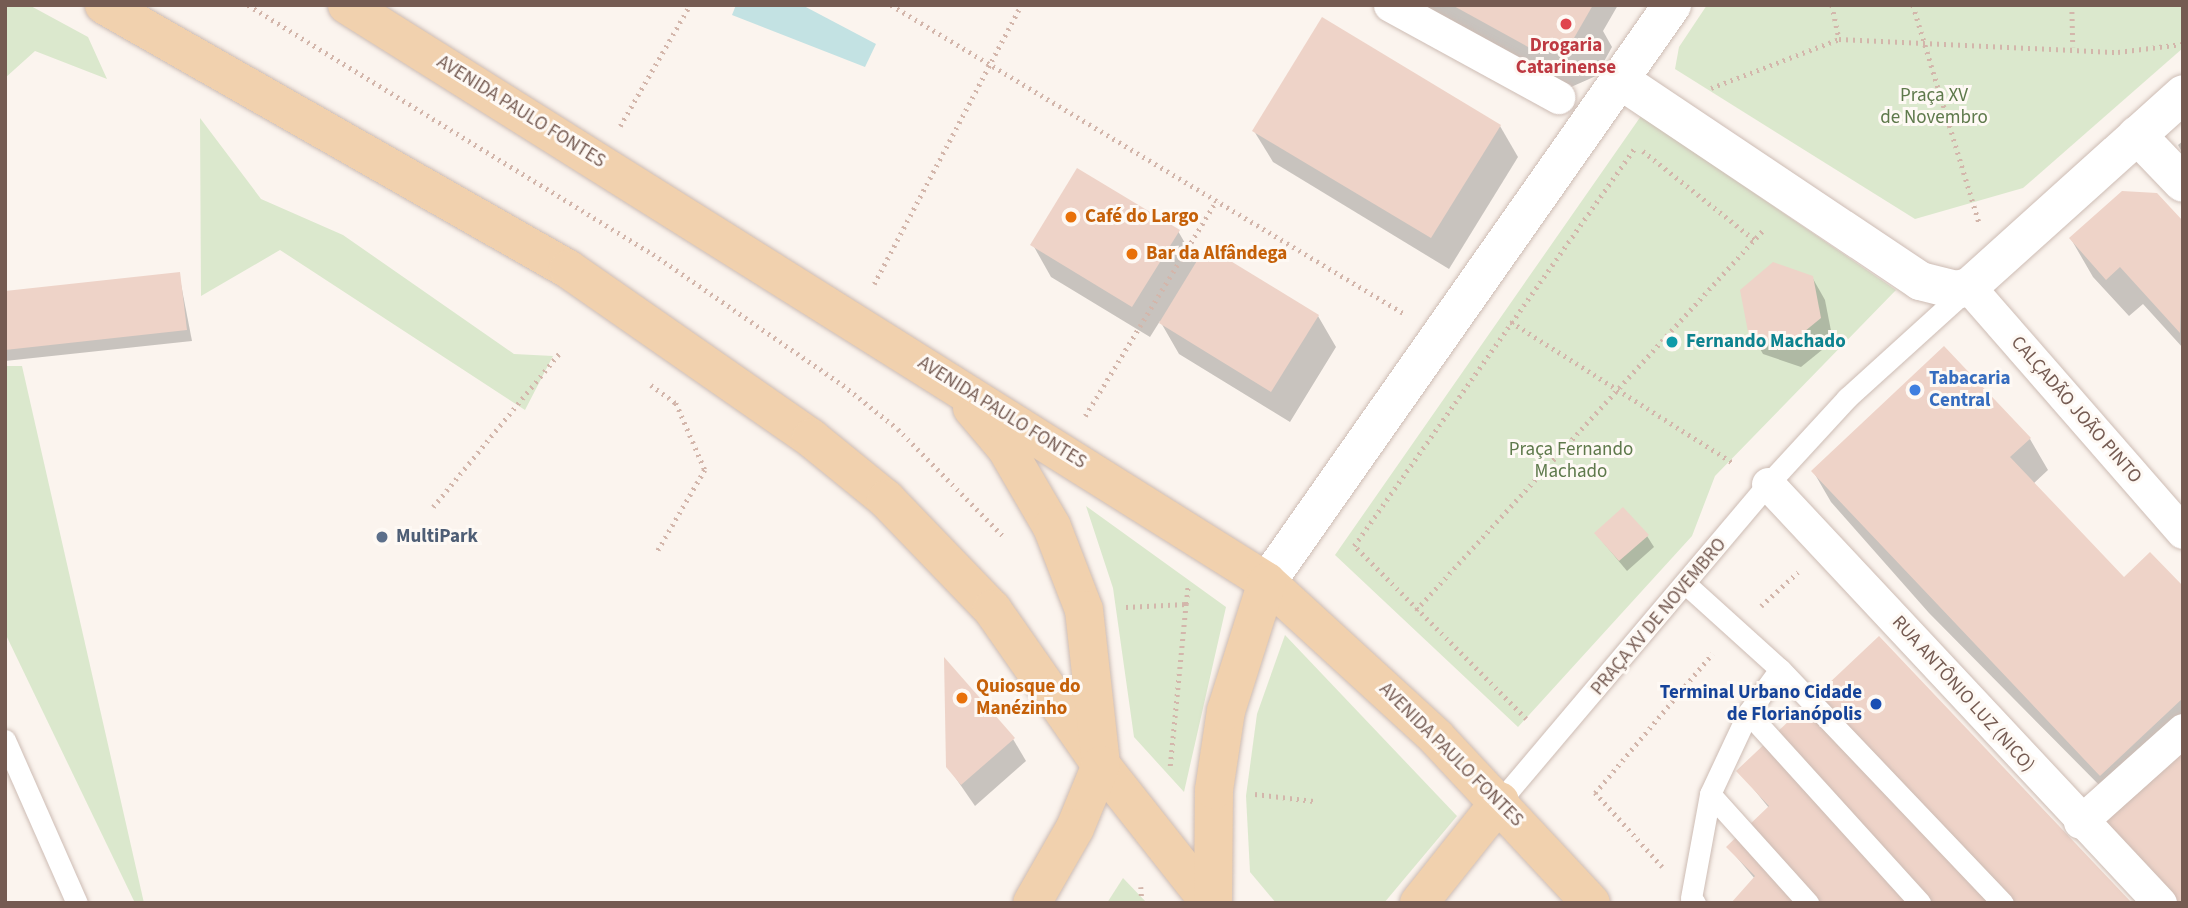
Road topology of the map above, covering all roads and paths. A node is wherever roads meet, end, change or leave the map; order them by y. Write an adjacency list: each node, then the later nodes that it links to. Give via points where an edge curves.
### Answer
1 (104, 5): 54 (main road, via 568,269 811,438 886,499 992,609)
2 (248, 5): 39 (path, via 653,254 843,385 898,429)
3 (347, 5): 32 (main road, AVENIDA PAULO FONTES)
4 (691, 5): 22 (path)
5 (891, 5): 16 (path)
6 (1021, 5): 16 (path)
7 (1390, 5): 19 (street)
8 (1672, 5): 17 (main road)
9 (1832, 5): 13 (path)
10 (1913, 5): 12 (path)
11 (2072, 5): 15 (path)
12 (1923, 38): 13 (path); 15 (path); 27 (path)
13 (1839, 39): 20 (path)
14 (2183, 44): 15 (path, via 2118,52)
15 (2073, 47)
16 (990, 65): 25 (path); 28 (path)
17 (1623, 82): 20 (main road); 43 (main road)
18 (2183, 94): 21 (main road, PRAÇA XV DE NOVEMBRO)
19 (1558, 97)
20 (1661, 107): 24 (main road)
21 (2137, 135): 23 (main road); 27 (main road, PRAÇA XV DE NOVEMBRO)
22 (615, 136)
23 (2183, 183)
24 (1794, 196): 26 (path); 27 (main road, via 1920,281)
25 (1216, 201): 29 (path); 35 (path)
26 (1755, 240): 30 (path, via 1634,144); 34 (path)
27 (1981, 277): 36 (lane, PRAÇA XV DE NOVEMBRO, via 1847,398); 38 (street, CALÇADÃO JOÃO PINTO)
28 (874, 284)
29 (1406, 316)
30 (1511, 322): 34 (path); 47 (path, via 1354,546)
31 (561, 351): 37 (path)
32 (946, 377): 43 (main road, AVENIDA PAULO FONTES); 54 (main road, via 1006,448 1052,527 1084,610)
33 (651, 385): 41 (path, via 676,403 705,470)
34 (1617, 390): 36 (path); 47 (path)
35 (1085, 416)
36 (1769, 484): 40 (street, RUA ANTÔNIO LUZ (NICO)); 44 (lane, PRAÇA XV DE NOVEMBRO)
37 (433, 507)
38 (2183, 532)
39 (1012, 545)
40 (1826, 545): 48 (path); 60 (street, RUA ANTÔNIO LUZ (NICO))
41 (657, 552)
42 (1189, 580): 45 (path)
43 (1267, 582): 59 (main road, AVENIDA PAULO FONTES); 64 (main road, via 1226,711 1214,790)
44 (1688, 586): 48 (lane); 59 (lane, PRAÇA XV DE NOVEMBRO)
45 (1186, 604): 46 (path); 55 (path)
46 (1121, 607)
47 (1416, 610): 51 (path)
48 (1736, 630): 49 (lane); 61 (path, via 1595,793)
49 (1780, 669): 50 (lane); 69 (lane)
50 (1748, 713): 57 (lane); 68 (lane)
51 (1530, 723)
52 (2183, 730): 60 (street)
53 (5, 740): 62 (lane)
54 (1101, 765): 63 (main road, via 1075,828); 64 (main road)
55 (1170, 771)
56 (1243, 793): 58 (path)
57 (1710, 794): 61 (lane); 67 (lane)
58 (1314, 801)
59 (1500, 801): 65 (main road); 66 (main road, AVENIDA PAULO FONTES)
60 (2080, 822): 70 (street, RUA ANTÔNIO LUZ (NICO))
61 (1693, 900)
62 (77, 903)
63 (1031, 903)
64 (1211, 903)
65 (1419, 903)
66 (1591, 903)
67 (1808, 903)
68 (1920, 903)
69 (2003, 903)
70 (2160, 903)

